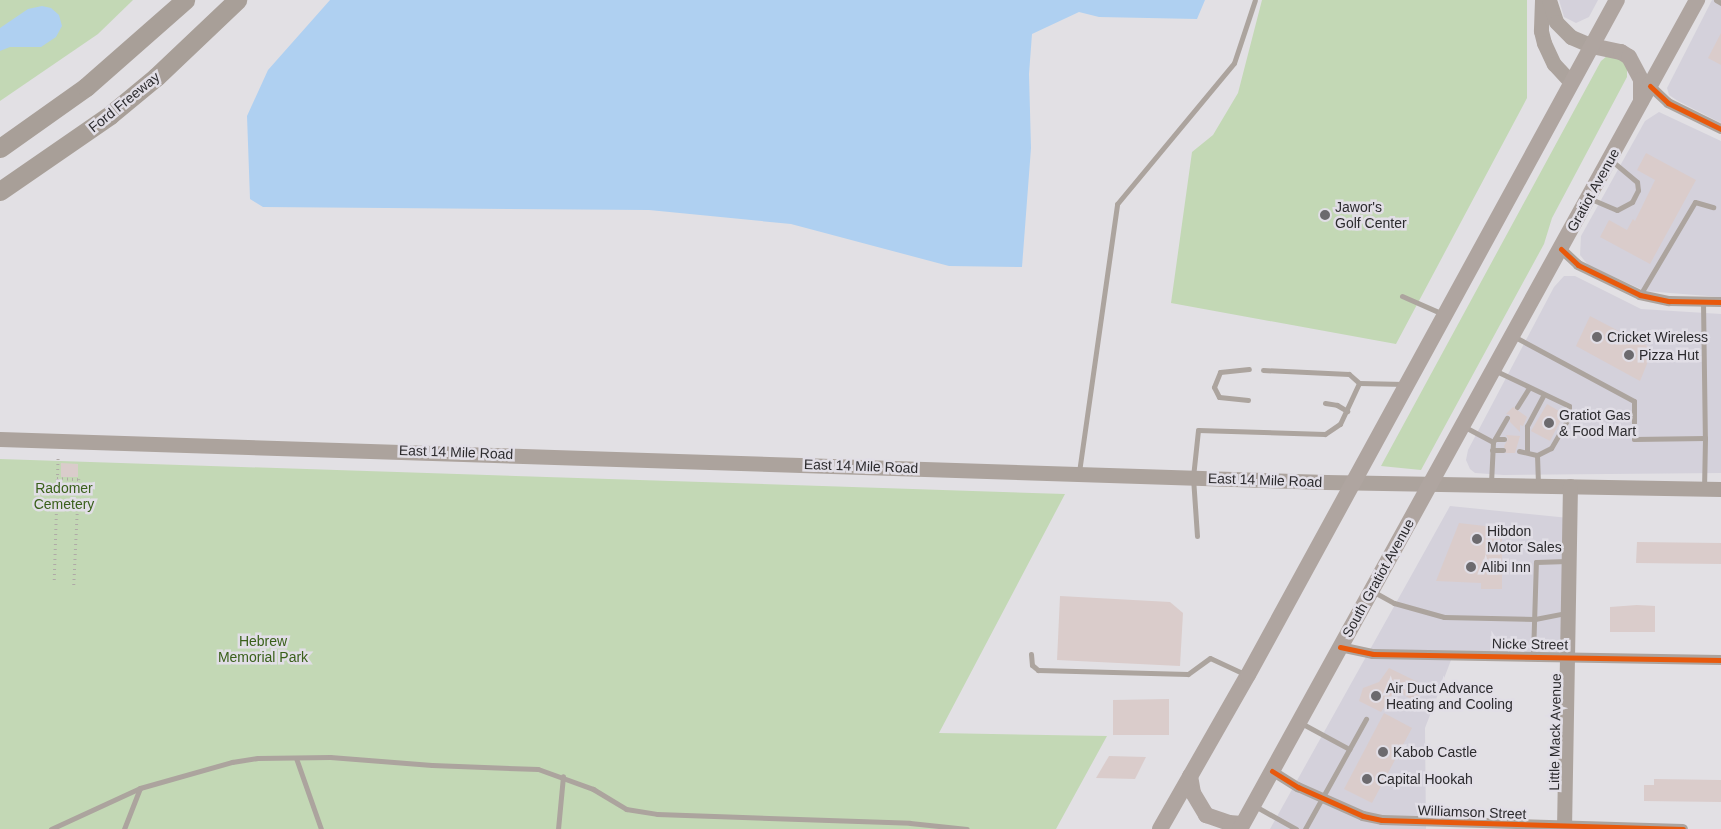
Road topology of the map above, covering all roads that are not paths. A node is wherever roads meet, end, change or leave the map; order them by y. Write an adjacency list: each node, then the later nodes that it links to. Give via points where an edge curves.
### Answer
1 (185, 0): 14 (highway, via 86,87)
2 (237, 0): 16 (highway, Ford Freeway, via 156,77 110,115)
3 (1255, 0): 50 (lane, via 1234,63 1117,204)
4 (1542, 0): 11 (main road, via 1544,43 1554,64)
5 (1549, 0): 10 (main road, via 1556,22 1571,37)
6 (1617, 0): 10 (main road)
7 (1698, 0): 12 (main road, Gratiot Avenue)
8 (1716, 0): 9 (lane)
9 (1721, 3)
10 (1592, 46): 11 (main road); 12 (main road, via 1621,52 1629,57)
11 (1570, 81): 24 (main road)
12 (1646, 93): 13 (street); 15 (main road, Gratiot Avenue)
13 (1721, 129)
14 (0, 148)
15 (1610, 159): 17 (main road, Gratiot Avenue); 17 (lane, via 1637,182 1638,190 1632,202 1617,210)
16 (0, 190)
17 (1588, 198): 19 (main road, Gratiot Avenue)
18 (1713, 207): 20 (lane, via 1695,202)
19 (1561, 249): 20 (street, via 1578,265); 25 (main road, Gratiot Avenue)
20 (1640, 294): 22 (street, via 1670,301)
21 (1402, 296): 24 (lane)
22 (1703, 302): 23 (street); 39 (lane)
23 (1721, 302)
24 (1443, 314): 30 (main road)
25 (1513, 336): 28 (main road, Gratiot Avenue); 39 (lane, via 1634,401 1634,439)
26 (1249, 369): 33 (lane, via 1220,372 1214,387 1219,397)
27 (1263, 370): 29 (lane, via 1349,374)
28 (1494, 370): 31 (lane); 38 (main road, Gratiot Avenue)
29 (1359, 383): 30 (lane); 36 (lane)
30 (1404, 384): 52 (main road)
31 (1529, 388): 32 (lane); 35 (lane)
32 (1543, 396): 43 (lane, via 1528,426); 49 (lane, via 1553,397 1569,406 1571,411 1551,448)
33 (1248, 400)
34 (1325, 403): 36 (lane, via 1337,405)
35 (1518, 407)
36 (1347, 412): 51 (lane, via 1340,424 1325,434 1198,430)
37 (1507, 418): 44 (lane)
38 (1463, 426): 44 (lane); 53 (main road, Gratiot Avenue)
39 (1705, 438): 57 (lane)
40 (0, 439): 50 (main road, East 14 Mile Road)
41 (1504, 439): 44 (lane)
42 (1520, 439): 43 (lane)
43 (1526, 439): 48 (lane)
44 (1494, 440): 45 (lane)
45 (1492, 450): 46 (lane); 54 (lane)
46 (1503, 450)
47 (1519, 451): 48 (lane)
48 (1527, 451): 49 (lane)
49 (1537, 455): 55 (lane)
50 (1078, 474): 51 (main road, East 14 Mile Road)
51 (1193, 478): 52 (main road, East 14 Mile Road); 59 (lane)
52 (1352, 482): 53 (main road, East 14 Mile Road); 69 (main road)
53 (1429, 484): 54 (main road, East 14 Mile Road); 61 (main road, South Gratiot Avenue)
54 (1491, 486): 55 (main road, East 14 Mile Road)
55 (1538, 486): 56 (main road, East 14 Mile Road)
56 (1570, 486): 57 (main road, East 14 Mile Road); 60 (main road, Little Mack Avenue)
57 (1704, 489): 58 (main road, East 14 Mile Road)
58 (1721, 489)
59 (1197, 536)
60 (1569, 560): 62 (main road, Little Mack Avenue); 63 (lane, via 1536,562)
61 (1371, 591): 63 (lane, via 1394,603 1444,617); 64 (main road, South Gratiot Avenue)
62 (1569, 612): 63 (lane); 67 (main road, Little Mack Avenue)
63 (1535, 619): 66 (lane)
64 (1340, 647): 66 (street, Nicke Street, via 1372,654); 71 (main road, South Gratiot Avenue)
65 (1031, 654): 69 (lane, via 1032,665 1038,670 1188,674 1210,658)
66 (1533, 655): 67 (street, Nicke Street)
67 (1568, 656): 68 (street, Nicke Street); 81 (main road, Little Mack Avenue)
68 (1721, 660)
69 (1248, 675): 76 (main road)
70 (1366, 719): 72 (lane)
71 (1299, 722): 72 (lane); 74 (main road, South Gratiot Avenue)
72 (1349, 748): 78 (lane)
73 (296, 758): 75 (lane, via 538,769); 77 (lane, via 232,762); 84 (lane)
74 (1272, 771): 78 (street, Williamson Street, via 1298,787); 79 (main road, South Gratiot Avenue)
75 (563, 776): 85 (lane); 86 (lane, via 626,808 657,814 910,823)
76 (1190, 776): 80 (main road, via 1193,793 1206,815); 87 (main road)
77 (140, 788): 82 (lane); 83 (lane)
78 (1322, 796): 81 (street, Williamson Street, via 1364,816 1382,820); 89 (lane)
79 (1253, 805): 80 (main road, South Gratiot Avenue); 88 (lane)
80 (1241, 826)
81 (1564, 827): 90 (street, Williamson Street)
82 (51, 829)
83 (124, 829)
84 (321, 829)
85 (558, 829)
86 (967, 829)
87 (1160, 829)
88 (1296, 829)
89 (1305, 829)
90 (1683, 829)

